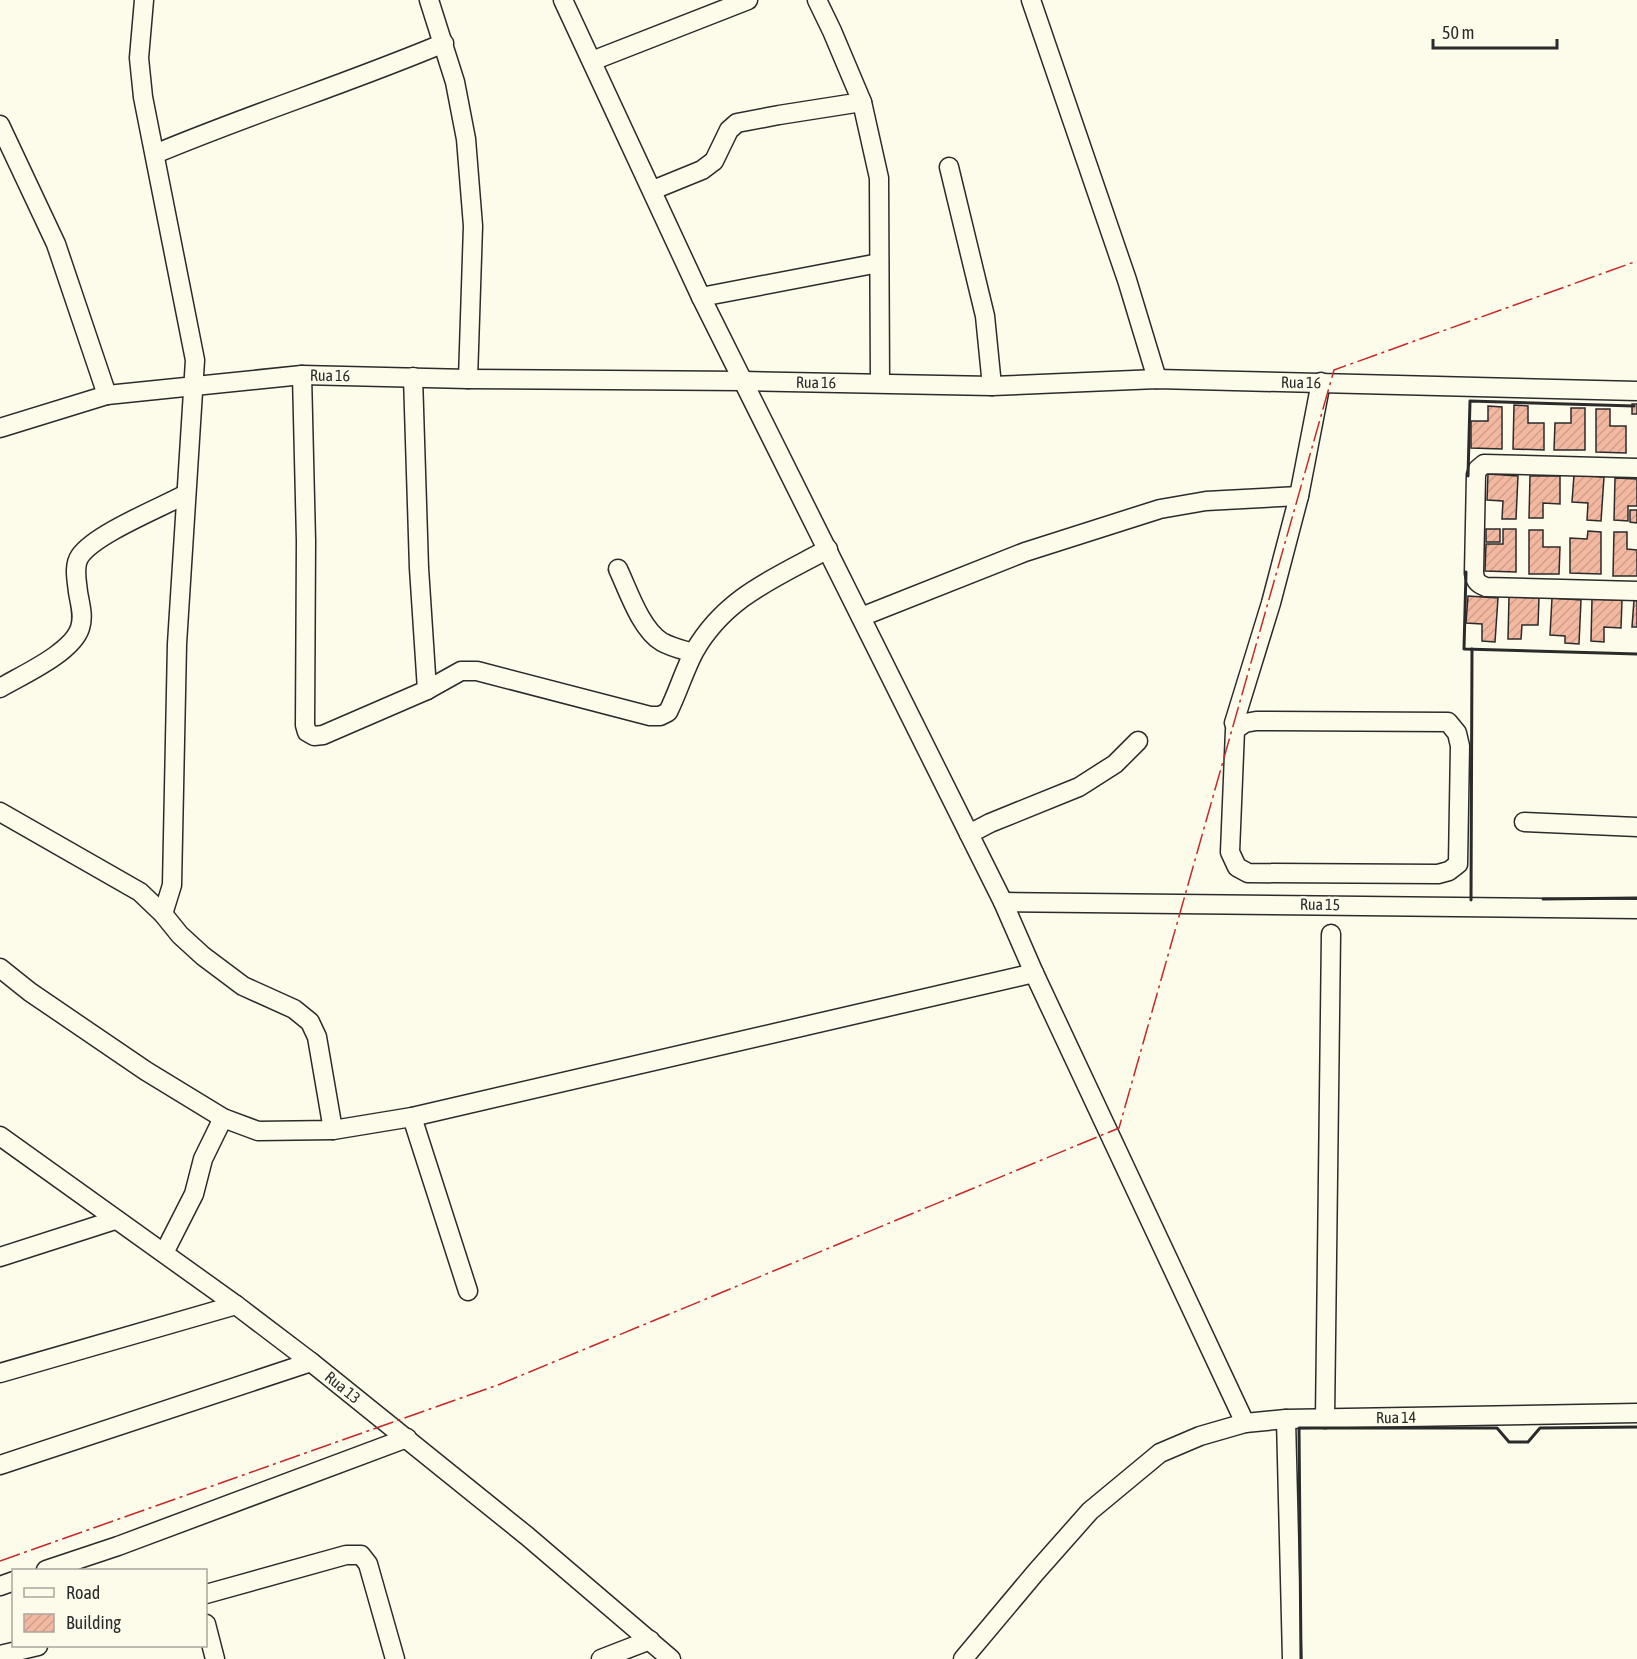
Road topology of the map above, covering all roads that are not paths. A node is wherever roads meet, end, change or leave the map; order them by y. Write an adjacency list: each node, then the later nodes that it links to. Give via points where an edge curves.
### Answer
1 (144, 0): 11 (street, via 139,58 142,97)
2 (429, 0): 7 (street)
3 (563, 0): 8 (street)
4 (748, 0): 8 (street)
5 (817, 0): 9 (street)
6 (1031, 0): 19 (street)
7 (444, 43): 11 (street); 18 (street, via 466,139 472,215)
8 (592, 61): 13 (street)
9 (862, 102): 13 (street, via 738,123 729,129 714,161); 14 (street, via 879,178)
10 (0, 125): 26 (street, via 56,244)
11 (155, 154): 23 (street, via 192,337)
12 (949, 167): 24 (street, via 985,316)
13 (653, 190): 15 (street)
14 (879, 263): 15 (street); 22 (street)
15 (701, 297): 20 (street)
16 (302, 375): 17 (street, Rua 16); 23 (street, Rua 16); 37 (street, via 307,732 323,735)
17 (413, 377): 18 (street, Rua 16); 37 (street)
18 (468, 379): 20 (street, Rua 16)
19 (1157, 379): 21 (street, Rua 16); 24 (street, Rua 16)
20 (743, 381): 22 (street, Rua 16); 31 (street)
21 (1321, 382): 25 (street, Rua 16); 30 (street)
22 (880, 383): 24 (street, Rua 16)
23 (193, 385): 26 (street, Rua 16); 29 (street)
24 (992, 386)
25 (1637, 391)
26 (106, 395): 27 (street, Rua 16)
27 (0, 428)
28 (1637, 468): 33 (street, via 1484,464 1476,475 1474,573 1479,585 1486,587)
29 (186, 494): 36 (street, via 97,540 79,558 76,576 82,614 80,629 63,650); 48 (street, via 177,644 172,885)
30 (1299, 496): 34 (street, via 1206,501 1161,509 1025,552); 38 (street)
31 (828, 549): 34 (street); 35 (street, via 729,607)
32 (618, 569): 35 (street, via 651,632 661,641)
33 (1637, 591)
34 (861, 617): 43 (street)
35 (693, 653): 37 (street, via 668,712 660,716 477,671 461,672)
36 (0, 688)
37 (427, 690)
38 (1234, 723)
39 (1138, 741): 43 (street, via 1115,764 1079,787)
40 (0, 813): 48 (street, via 140,892)
41 (1524, 822): 42 (street)
42 (1637, 827)
43 (969, 834): 45 (street)
44 (1314, 873): 44 (street, via 1438,874 1458,864 1460,746 1457,733 1448,722 1256,721 1235,730 1230,852 1237,867 1248,873); 46 (street)
45 (1003, 902): 46 (street, Rua 15); 51 (street)
46 (1316, 904): 47 (street, Rua 15)
47 (1637, 909)
48 (163, 915): 54 (street, via 203,956 243,986 294,1009 310,1022 317,1037)
49 (1330, 934): 65 (street)
50 (0, 968): 53 (street, via 146,1071)
51 (1034, 973): 52 (street); 66 (street)
52 (412, 1117): 54 (street); 59 (street)
53 (223, 1118): 54 (street, via 258,1131); 57 (street, via 203,1159 194,1194)
54 (333, 1130)
55 (0, 1137): 56 (street, Rua 13)
56 (115, 1220): 57 (street, Rua 13); 58 (street)
57 (164, 1253): 60 (street, Rua 13)
58 (0, 1257)
59 (468, 1291)
60 (236, 1305): 61 (street, Rua 13); 62 (street)
61 (311, 1362): 67 (street, Rua 13); 68 (street)
62 (0, 1373)
63 (1637, 1413): 65 (street, Rua 14)
64 (1287, 1419): 65 (street, Rua 14); 66 (street, Rua 14); 80 (street)
65 (1325, 1419)
66 (1245, 1423): 79 (street, Rua 14, via 1160,1453 1090,1511)
67 (407, 1438): 69 (street); 72 (street, Rua 13)
68 (0, 1465)
69 (48, 1569)
70 (207, 1594): 76 (street, via 346,1555 361,1555 368,1564)
71 (207, 1628): 75 (street)
72 (650, 1640): 77 (street); 78 (street, Rua 13)
73 (33, 1647): 74 (street)
74 (0, 1655)
75 (216, 1659)
76 (395, 1659)
77 (601, 1659)
78 (671, 1659)
79 (963, 1659)
80 (1292, 1659)

